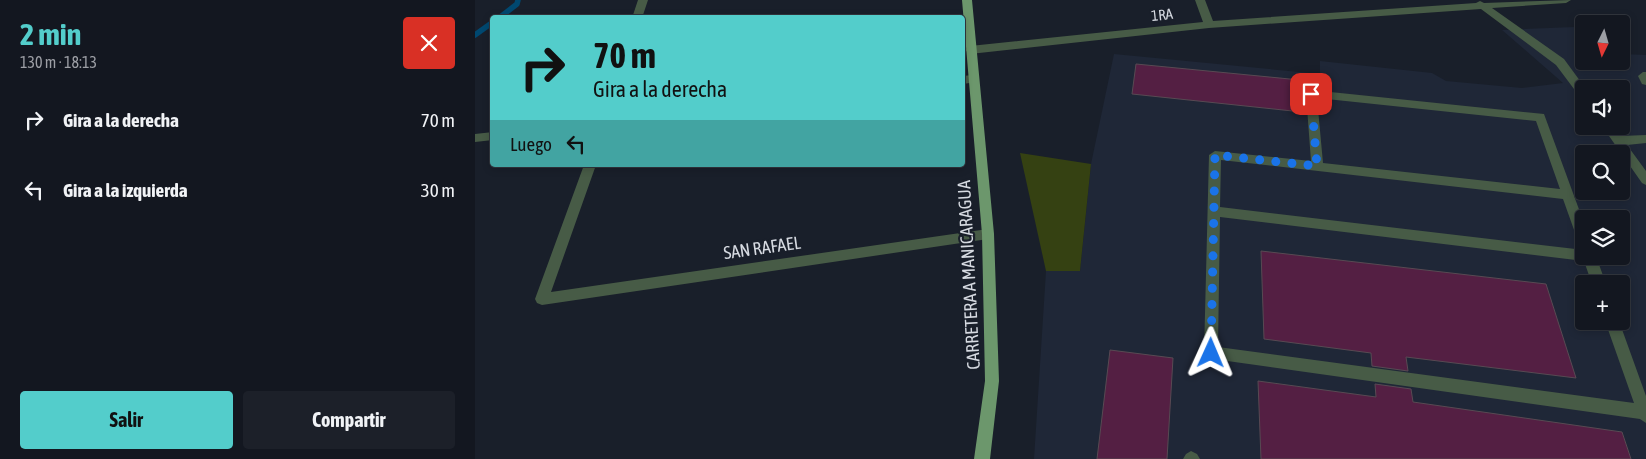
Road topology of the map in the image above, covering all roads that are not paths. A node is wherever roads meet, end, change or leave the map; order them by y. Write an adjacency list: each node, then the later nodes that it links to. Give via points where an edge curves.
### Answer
1 (643, 0): 7 (street)
2 (967, 0): 9 (main road, CARRETERA A MANICARAGUA)
3 (1200, 0): 8 (street)
4 (1566, 0): 5 (street, 1RA)
5 (1547, 1): 6 (street, 1RA)
6 (1480, 3): 8 (street, 1RA); 14 (street, via 1560,62)
7 (638, 15)
8 (1209, 25): 10 (street, 1RA)
9 (965, 29): 10 (main road, CARRETERA A MANICARAGUA)
10 (970, 50): 12 (main road, CARRETERA A MANICARAGUA)
11 (1646, 76): 13 (street, via 1643,76)
12 (967, 79): 26 (main road, CARRETERA A MANICARAGUA)
13 (1646, 81)
14 (1575, 82)
15 (1613, 135): 19 (street)
16 (490, 136): 17 (street)
17 (475, 138)
18 (1646, 139): 19 (street)
19 (1617, 141): 22 (street)
20 (1317, 166): 23 (street); 23 (street, via 1311,94 1540,117); 24 (street, via 1215,155)
21 (589, 167): 26 (street, SAN RAFAEL, via 542,299)
22 (1646, 180)
23 (1567, 194): 25 (street)
24 (1214, 211): 27 (street); 29 (street, via 1211,353)
25 (1575, 216)
26 (988, 234): 30 (main road, CARRETERA A MANICARAGUA, via 992,380)
27 (1575, 255)
28 (1615, 330): 29 (street)
29 (1645, 414)
30 (982, 459)

